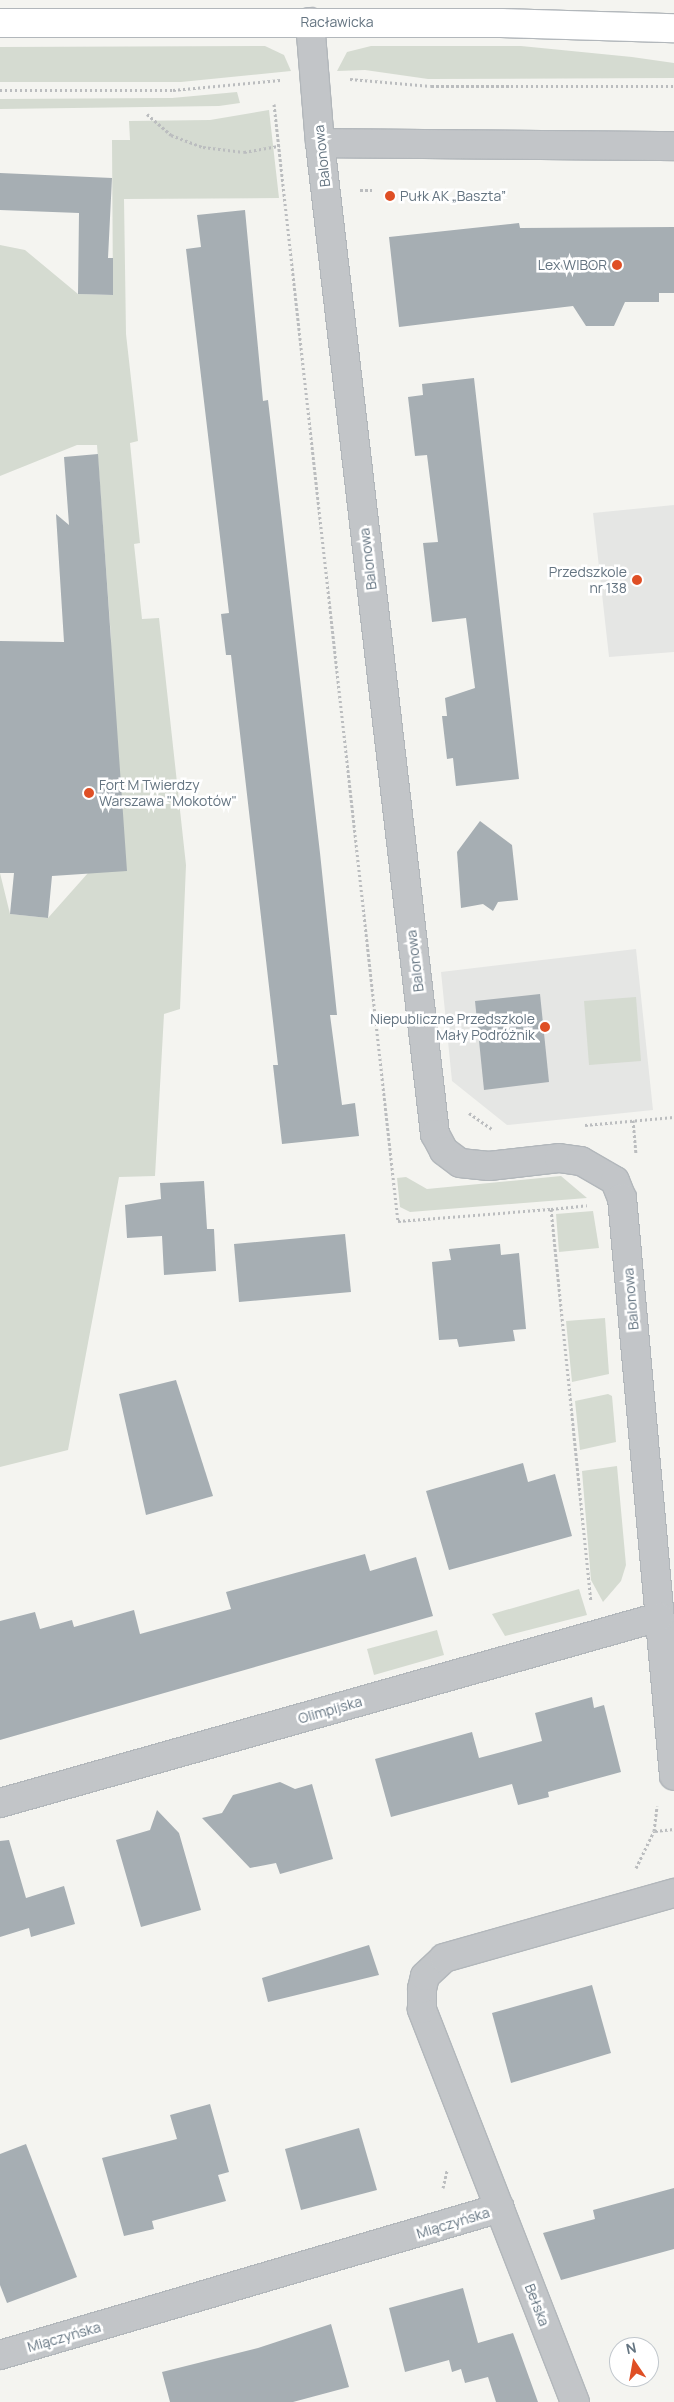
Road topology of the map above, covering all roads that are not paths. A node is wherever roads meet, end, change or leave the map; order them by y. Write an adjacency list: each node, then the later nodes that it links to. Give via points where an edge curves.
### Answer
1 (310, 22): 2 (main road, Racławicka); 3 (main road, Racławicka); 4 (street, Balonowa)
2 (0, 23)
3 (674, 28)
4 (320, 143): 5 (street); 6 (street, Balonowa, via 435,1134 444,1151 460,1163 489,1166 558,1158 590,1165 615,1181 623,1202)
5 (674, 146)
6 (659, 1617): 7 (street, Balonowa); 8 (street, Olimpijska)
7 (665, 1786)
8 (0, 1803)
9 (674, 1893): 10 (street, Miączyńska, via 444,1958 425,1976 422,2009)
10 (500, 2208): 11 (street, Miączyńska); 12 (street, Bełska)
11 (0, 2355)
12 (575, 2402)

